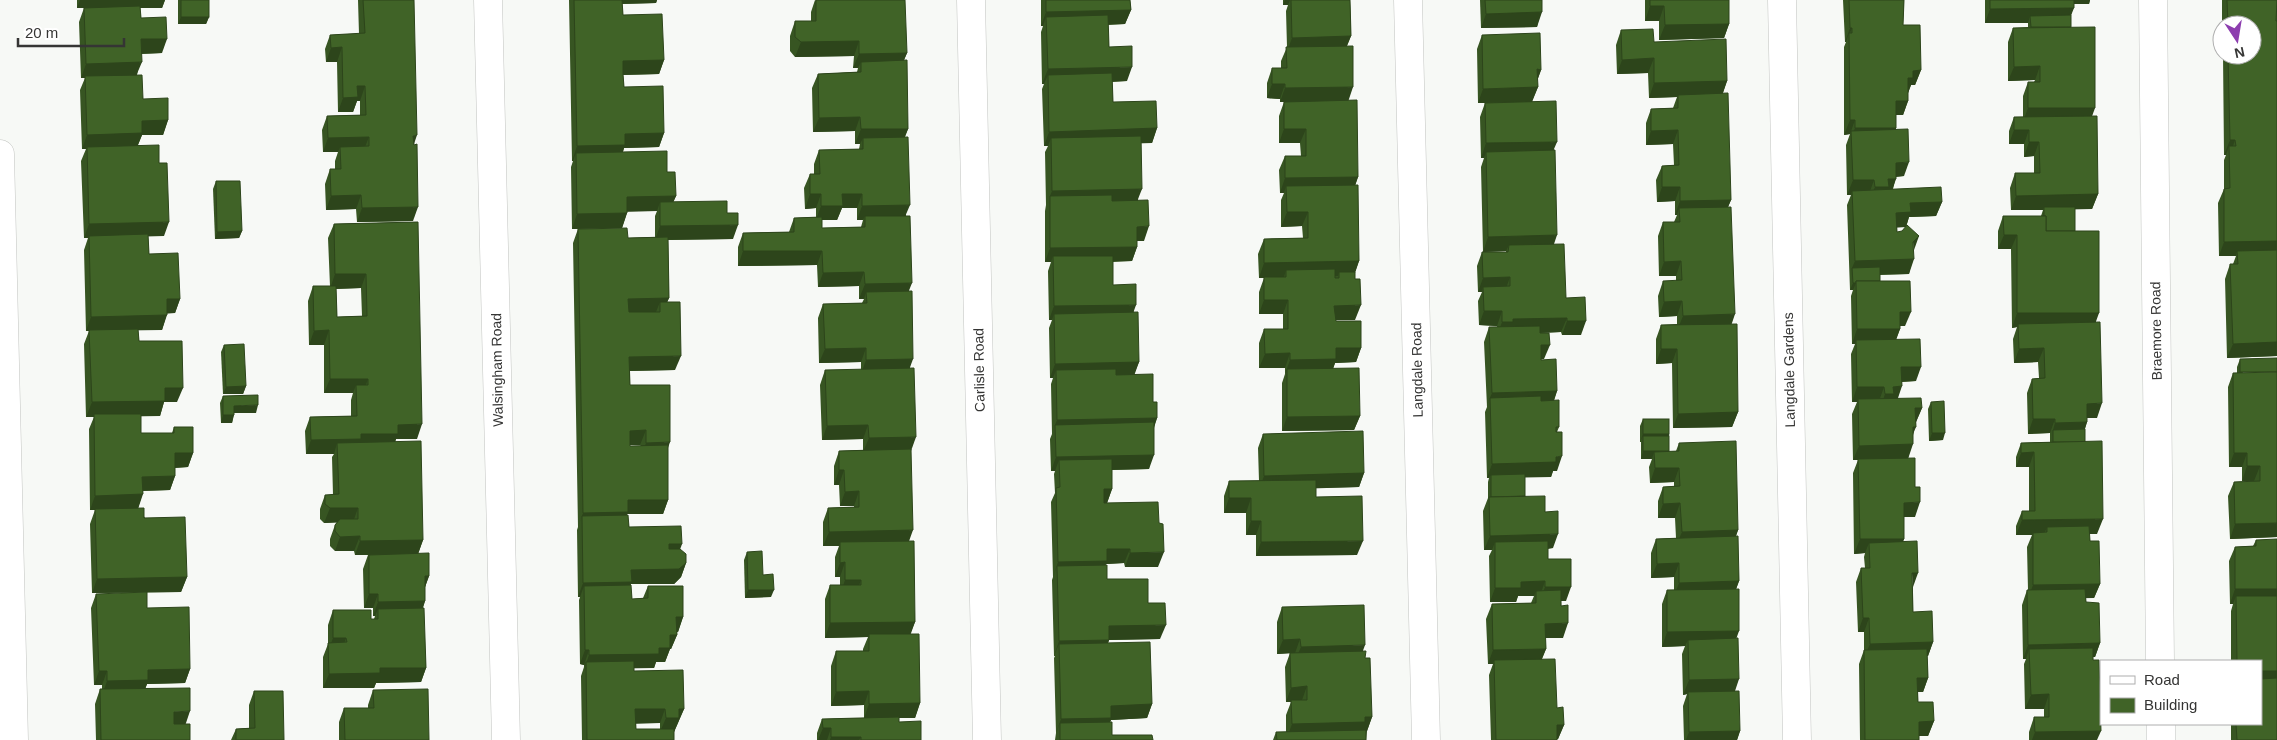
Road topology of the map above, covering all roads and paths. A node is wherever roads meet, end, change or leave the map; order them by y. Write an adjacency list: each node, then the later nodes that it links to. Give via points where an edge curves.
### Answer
1 (488, 0): 10 (street, Walsingham Road)
2 (971, 0): 11 (street, Carlisle Road)
3 (1408, 0): 12 (street, Langdale Road)
4 (1782, 0): 13 (street, Langdale Gardens)
5 (2153, 0): 7 (street, Braemore Road)
6 (0, 154): 9 (street)
7 (2160, 660)
8 (2161, 725): 14 (street)
9 (14, 740)
10 (506, 740)
11 (987, 740)
12 (1426, 740)
13 (1797, 740)
14 (2161, 740)

